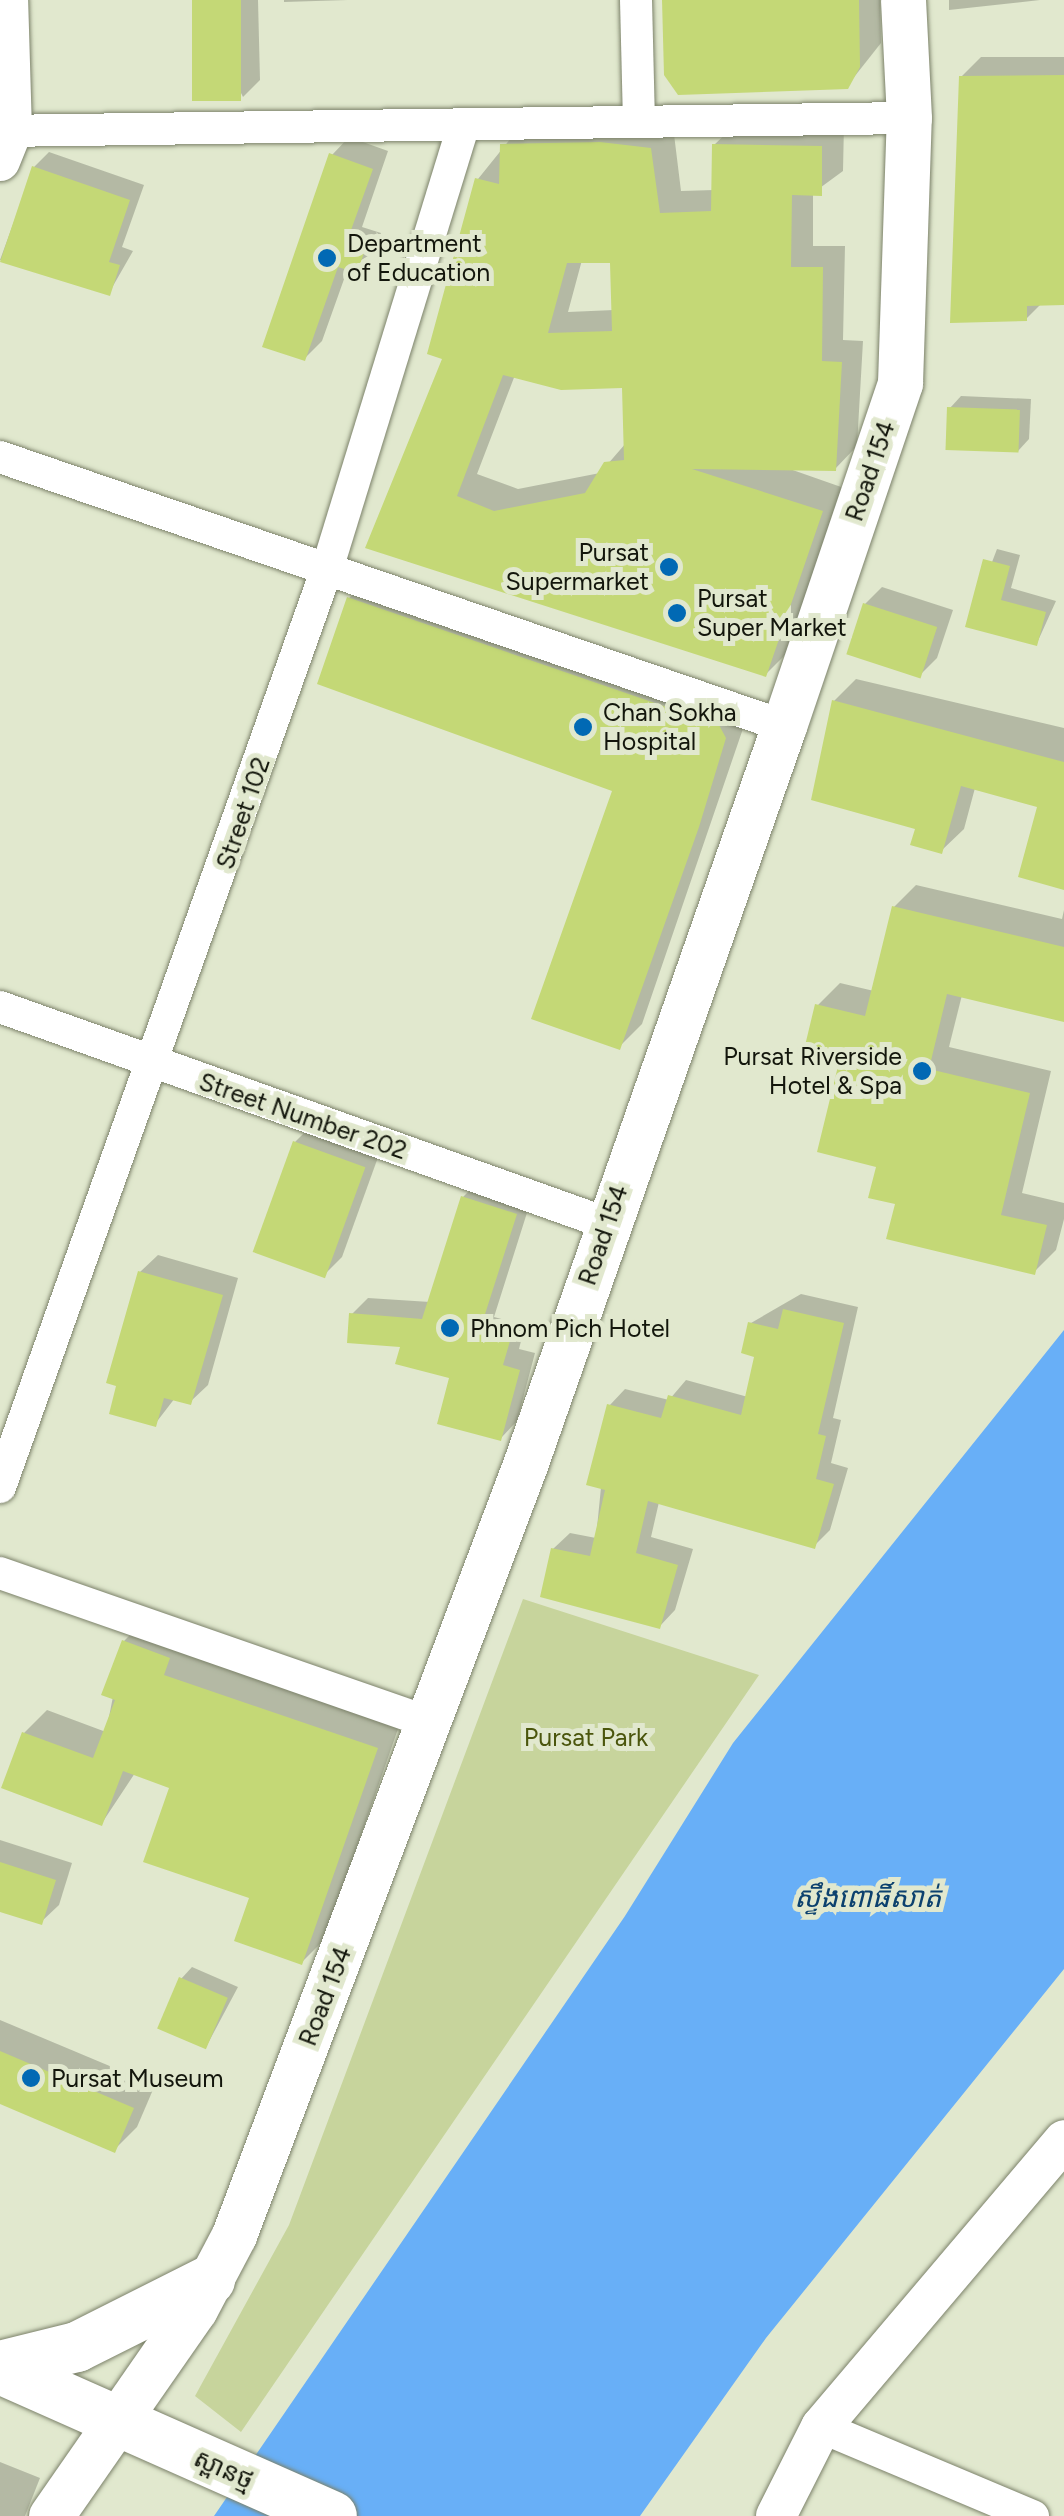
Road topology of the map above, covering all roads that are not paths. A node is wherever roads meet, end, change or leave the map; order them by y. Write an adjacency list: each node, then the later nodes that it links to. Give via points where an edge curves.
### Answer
1 (8, 0): 7 (street)
2 (636, 0): 5 (street)
3 (903, 0): 4 (main road, Road 154)
4 (910, 118): 5 (street); 10 (main road, Road 154, via 900,383)
5 (639, 120): 6 (street)
6 (462, 131): 7 (street); 9 (street, Street 102)
7 (4, 141)
8 (0, 457): 9 (street)
9 (328, 566): 10 (street); 12 (street, Street 102)
10 (784, 726): 13 (main road, Road 154)
11 (0, 1006): 12 (street, Street Number 202)
12 (156, 1065): 13 (street, Street Number 202); 14 (street, Street 102)
13 (606, 1223): 16 (main road, Road 154)
14 (0, 1486)
15 (0, 1573): 16 (street)
16 (430, 1723): 18 (main road, Road 154)
17 (1064, 2140): 21 (street)
18 (210, 2280): 19 (main road, via 78,2347); 20 (main road, Road 154)
19 (0, 2368): 20 (main road, ស្ពានថ្ម)
20 (118, 2422): 22 (main road, Road 154); 23 (main road, ស្ពានថ្ម)
21 (821, 2427): 24 (street); 25 (street)
22 (52, 2516)
23 (332, 2516)
24 (776, 2516)
25 (1033, 2516)

